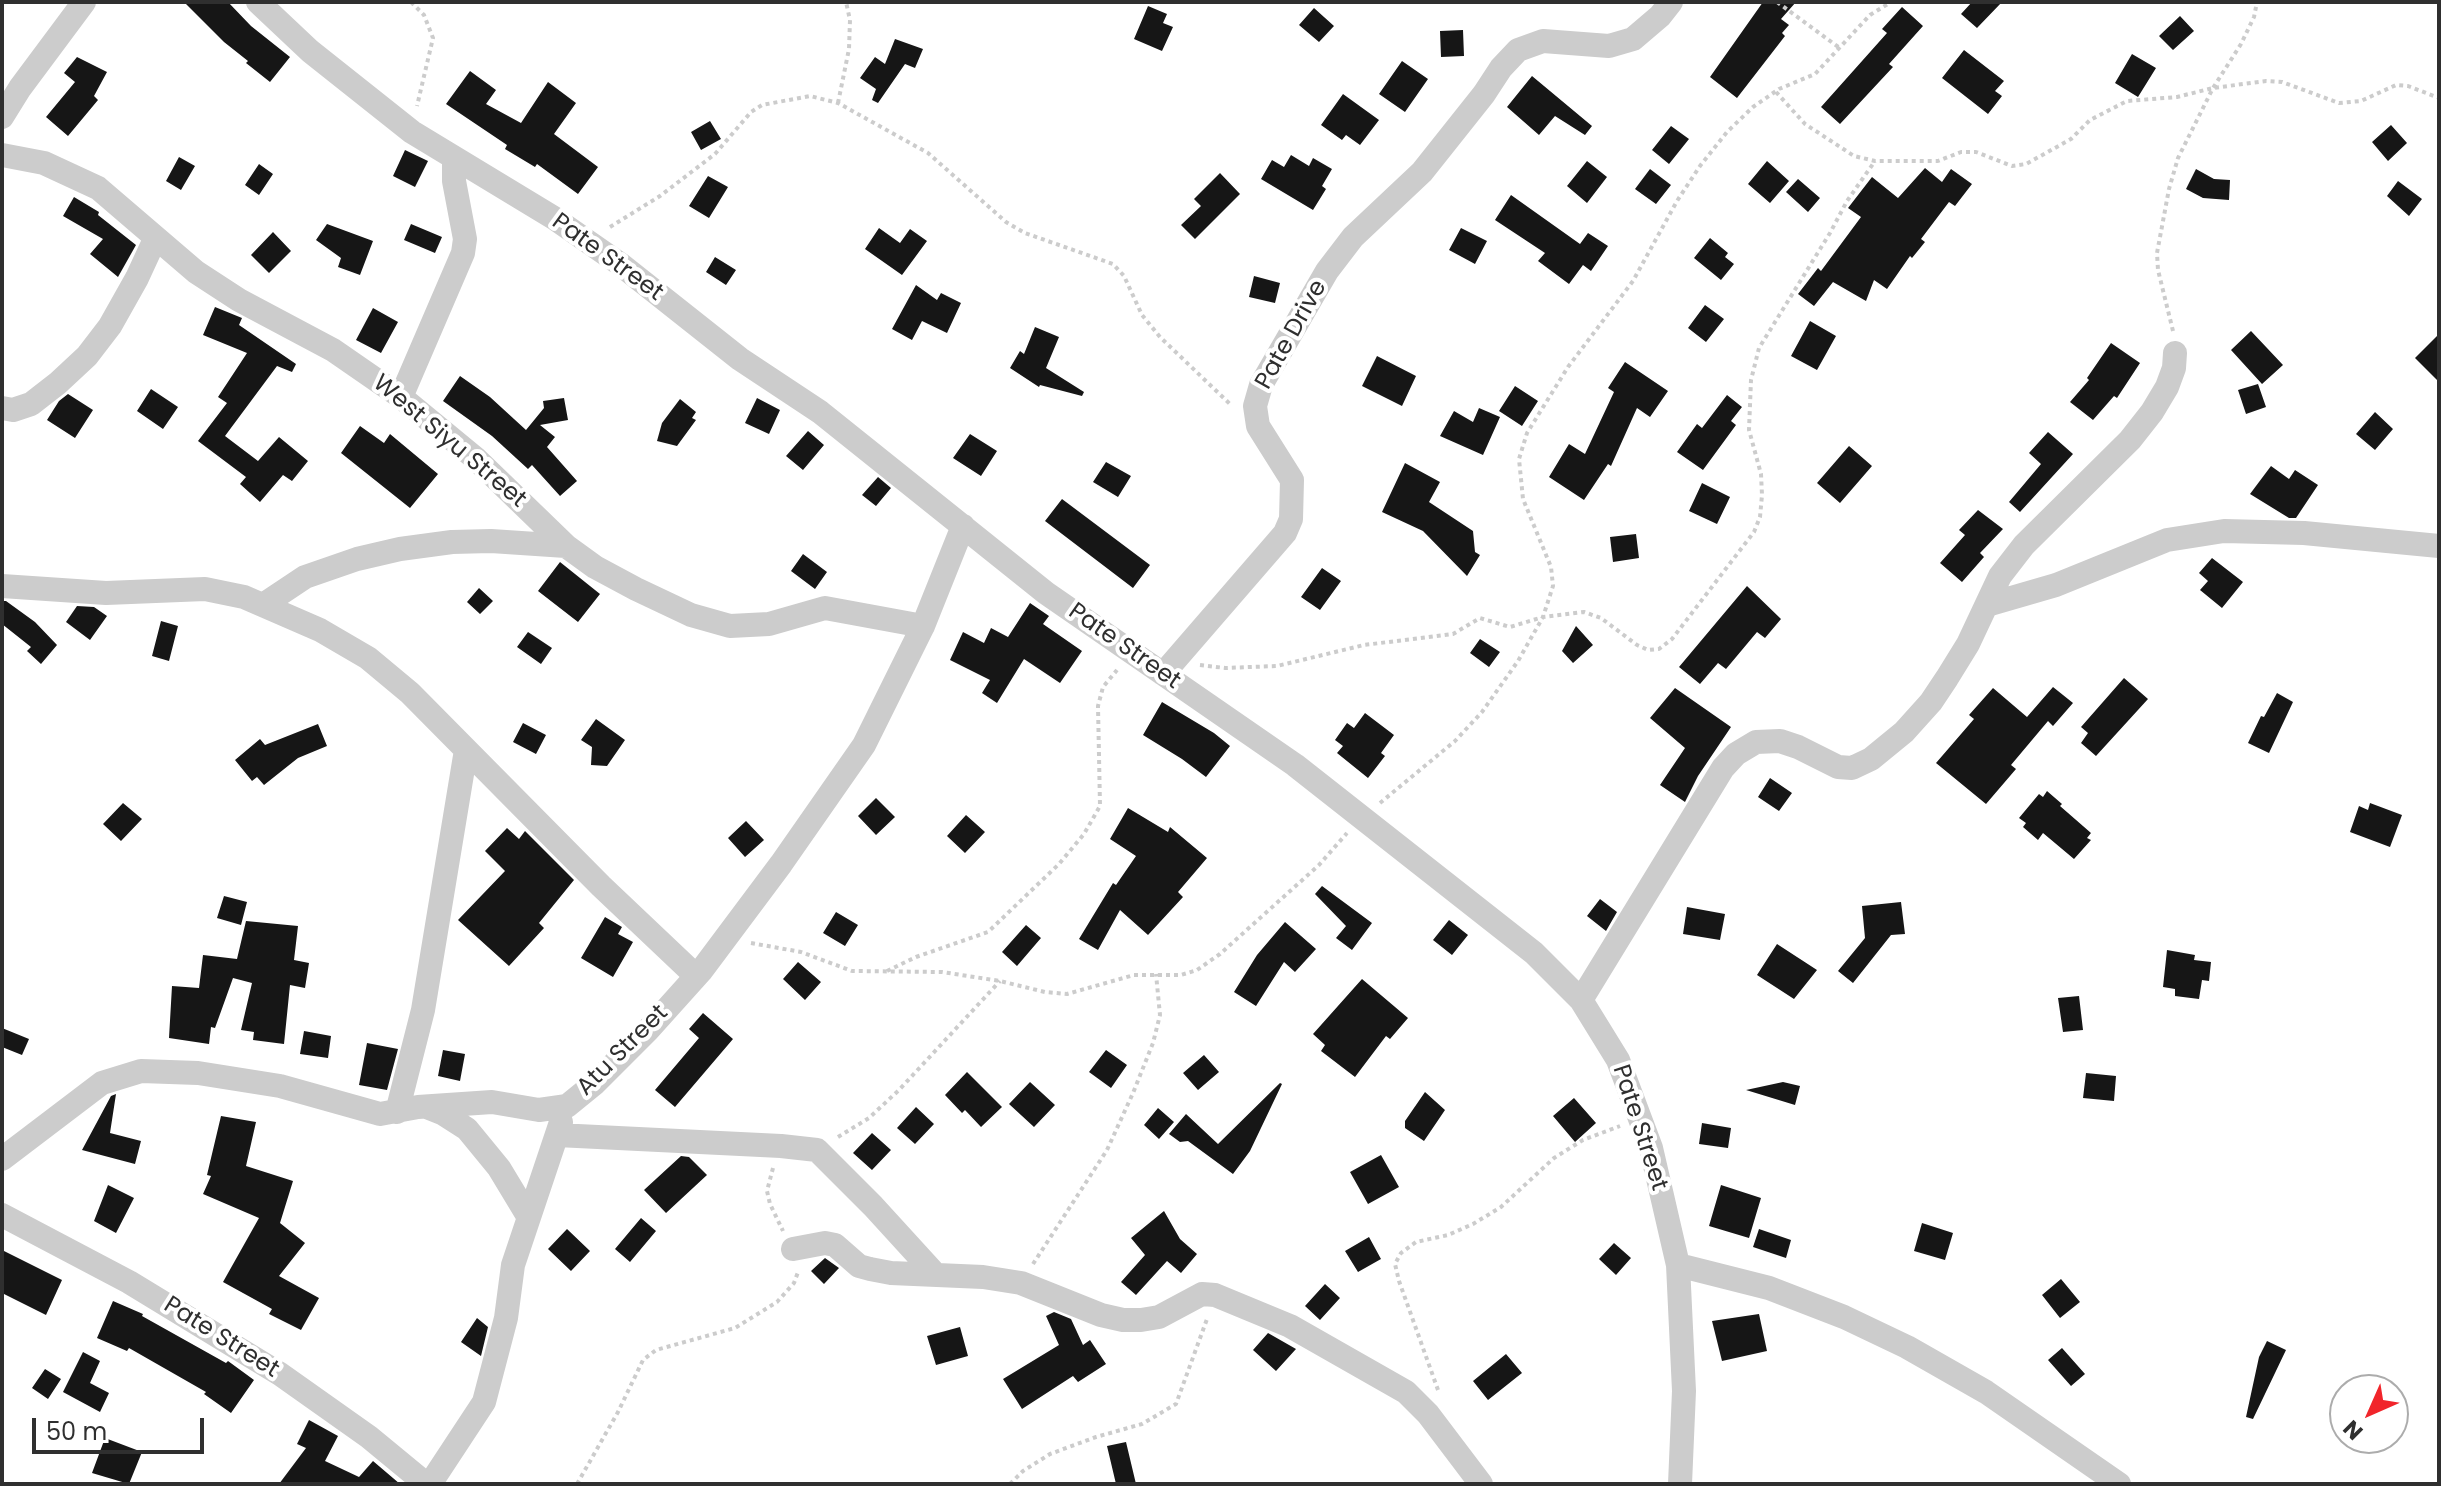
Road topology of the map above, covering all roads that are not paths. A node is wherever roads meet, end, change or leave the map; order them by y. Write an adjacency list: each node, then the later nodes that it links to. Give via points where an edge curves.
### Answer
1 (84, 2): 4 (street)
2 (258, 2): 6 (street, Pate Street, via 310,51)
3 (1671, 2): 18 (street, Pate Drive, via 1633,39 1609,46 1543,41 1518,50 1422,172 1353,237 1327,271 1261,385 1255,406 1258,426 1292,480 1291,519 1285,533)
4 (2, 117)
5 (2, 155): 7 (street, West Siyu Street, via 44,163 98,188)
6 (454, 160): 9 (street, via 463,253); 11 (street, Pate Street, via 620,264)
7 (155, 239): 9 (street, West Siyu Street, via 239,300 333,350); 10 (street, via 117,314 87,356 31,404)
8 (2175, 353): 16 (street, via 2167,387 2152,412 2024,545 2000,576)
9 (401, 397): 12 (street, West Siyu Street, via 475,458)
10 (2, 408)
11 (963, 526): 17 (street, Atu Street); 18 (street, Pate Street, via 1135,656)
12 (566, 546): 15 (street, via 491,541 400,549 305,577); 17 (street, West Siyu Street, via 636,589 691,615 730,626 769,624 825,608)
13 (2439, 546): 16 (street, via 2224,531 2167,540 2056,585)
14 (2, 586): 15 (street, via 106,593 205,589)
15 (263, 605): 19 (street, via 368,658)
16 (1987, 605): 21 (street, via 1931,702 1871,759 1852,768 1838,767 1780,741 1756,742 1736,754)
17 (923, 626): 20 (street, Atu Street, via 864,745)
18 (1168, 668): 21 (street, Pate Street, via 1534,953)
19 (466, 750): 20 (street); 24 (street, via 423,1010)
20 (696, 976): 22 (street, Atu Street)
21 (1581, 1000): 30 (street, Pate Street, via 1618,1060 1651,1148)
22 (567, 1106): 23 (street, Atu Street, via 539,1110 492,1102); 25 (street)
23 (427, 1107): 24 (street, Atu Street); 28 (street, via 467,1129)
24 (397, 1112): 26 (street, Atu Street, via 362,1111 280,1086 198,1073 141,1071 102,1083)
25 (557, 1135): 28 (street); 31 (street, via 817,1150)
26 (2, 1159)
27 (2, 1215): 32 (street, Pate Street, via 129,1282 280,1374)
28 (528, 1216): 32 (street, via 484,1402)
29 (793, 1249): 31 (street, via 825,1243 859,1266)
30 (1678, 1265): 34 (street, Pate Street, via 1684,1391); 35 (street, via 1769,1288 1907,1347 1986,1392)
31 (936, 1275): 33 (street, via 1021,1283 1123,1320 1159,1317 1202,1294 1215,1295 1290,1326 1406,1392)
32 (428, 1484)
33 (1481, 1484)
34 (1680, 1484)
35 (2119, 1484)

